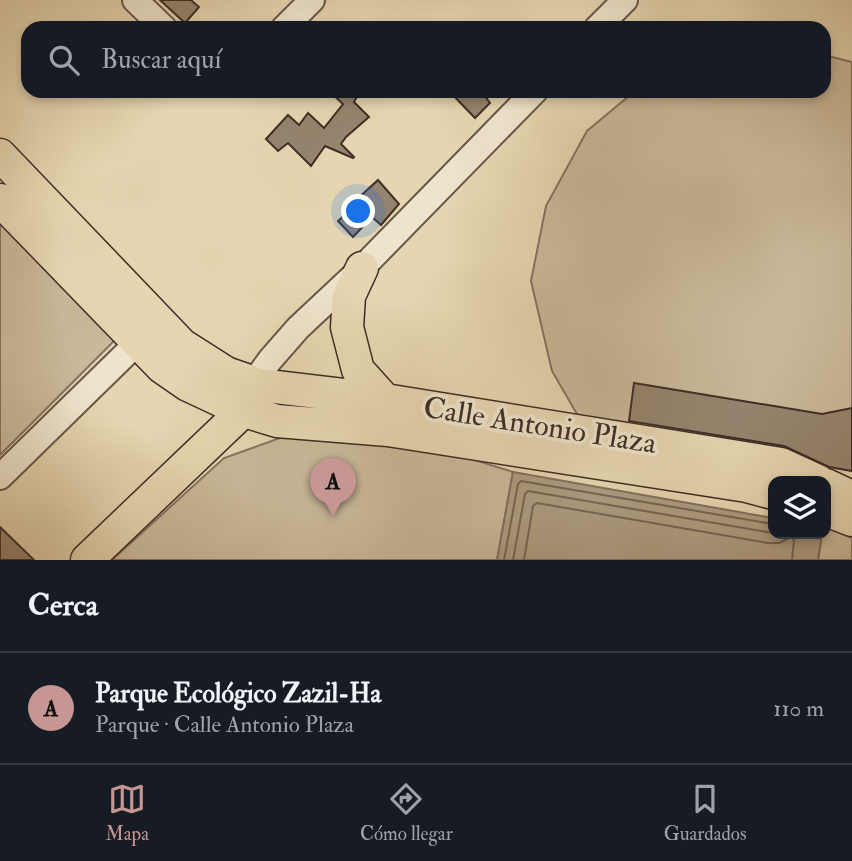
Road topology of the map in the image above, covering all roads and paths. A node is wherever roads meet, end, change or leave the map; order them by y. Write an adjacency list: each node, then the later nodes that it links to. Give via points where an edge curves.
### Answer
1 (135, 0): 4 (street)
2 (312, 0): 5 (street)
3 (625, 0): 6 (street)
4 (157, 21)
5 (291, 21)
6 (604, 21)
7 (528, 98): 10 (street)
8 (0, 155): 12 (main road, Calle Antonio Plaza, via 182,345 226,373)
9 (0, 200): 11 (main road, Calle Antonio Plaza)
10 (362, 268): 12 (street, via 270,359); 13 (main road, via 349,296 346,327 358,370)
11 (137, 343): 12 (main road, Calle Antonio Plaza, via 188,385); 15 (street)
12 (248, 397): 13 (main road, Calle Antonio Plaza); 17 (main road, Calle Antonio Plaza, via 277,421 388,430); 21 (main road)
13 (385, 400): 14 (main road, Calle Antonio Plaza, via 781,464)
14 (807, 476)
15 (0, 477)
16 (831, 487): 18 (main road)
17 (768, 492)
18 (852, 497)
19 (831, 512): 20 (main road)
20 (852, 520)
21 (87, 560)

